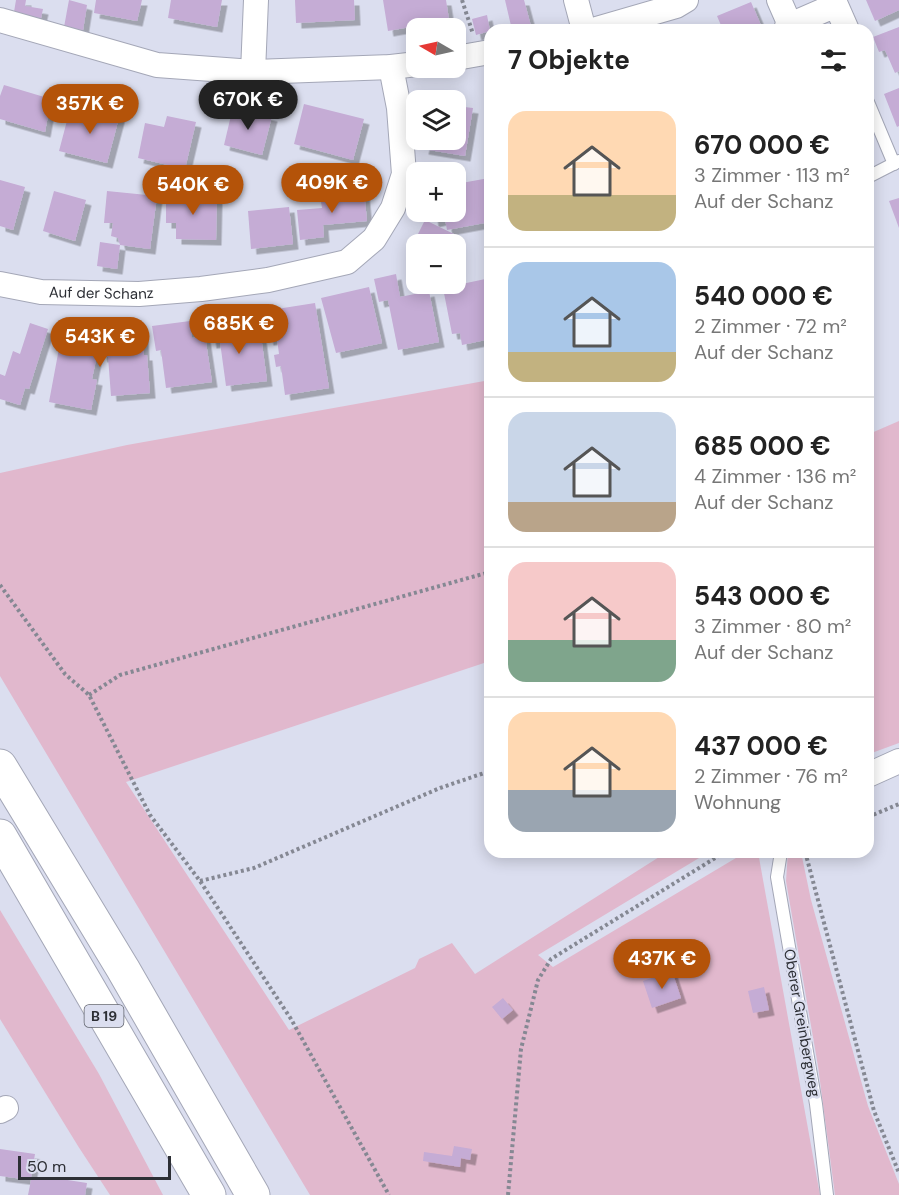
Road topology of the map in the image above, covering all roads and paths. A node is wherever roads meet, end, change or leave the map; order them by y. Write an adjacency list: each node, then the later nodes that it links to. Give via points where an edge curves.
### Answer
1 (256, 0): 15 (street)
2 (462, 0): 12 (path)
3 (576, 0): 7 (street)
4 (686, 0): 8 (street)
5 (779, 0): 9 (street)
6 (0, 20): 15 (street, via 157,65)
7 (582, 24)
8 (614, 24)
9 (788, 24)
10 (798, 24): 11 (street, via 836,5)
11 (844, 24)
12 (475, 55)
13 (406, 65): 14 (street)
14 (391, 67): 15 (street); 19 (street, Auf der Schanz, via 404,174 393,208 374,239 347,262 268,280 139,294 41,292)
15 (253, 72)
16 (874, 115): 17 (lane)
17 (897, 163): 18 (lane)
18 (874, 174)
19 (0, 284)
20 (484, 574): 22 (path, via 120,675)
21 (0, 585): 22 (path, via 65,674)
22 (89, 694): 33 (path, via 150,815)
23 (899, 761): 25 (street)
24 (0, 766): 36 (highway, B 19)
25 (874, 772)
26 (484, 773): 33 (path, via 254,868)
27 (899, 804): 28 (path)
28 (874, 814)
29 (0, 836): 35 (highway, B 19)
30 (714, 858): 38 (path, via 551,958 538,980 520,1049)
31 (780, 858): 39 (lane, Oberer Greinbergweg, via 777,877 816,1104)
32 (807, 858): 34 (path, via 873,1111)
33 (200, 881): 37 (path, via 291,1019)
34 (899, 1173)
35 (209, 1195)
36 (253, 1195)
37 (389, 1195)
38 (508, 1195)
39 (827, 1195)

